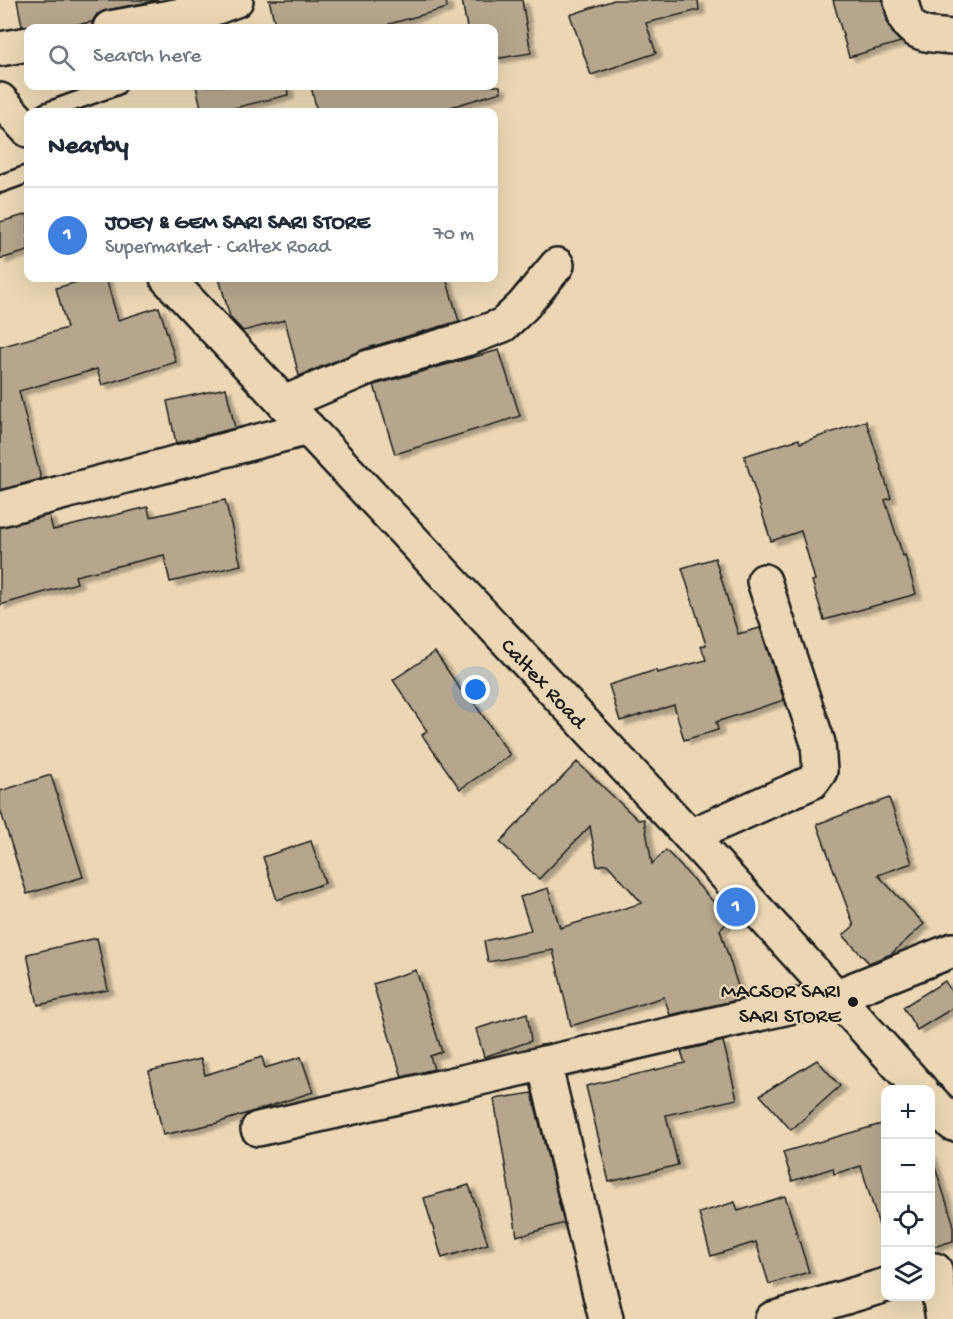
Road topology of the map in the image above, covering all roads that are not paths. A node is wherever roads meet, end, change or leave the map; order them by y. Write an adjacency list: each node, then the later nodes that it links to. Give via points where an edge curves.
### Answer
1 (236, 0): 3 (street, via 208,10)
2 (901, 0): 4 (street, via 913,28 923,34)
3 (132, 24)
4 (953, 37)
5 (24, 45): 6 (street)
6 (0, 49)
7 (105, 90): 8 (lane)
8 (49, 108)
9 (24, 175): 10 (lane)
10 (0, 184)
11 (557, 265): 13 (street, via 503,325 369,367)
12 (171, 282): 13 (street, Caltex Road)
13 (284, 403): 14 (street, Caltex Road)
14 (308, 428): 15 (street); 17 (street, Caltex Road)
15 (0, 509)
16 (764, 581): 17 (street, via 818,743 820,771 812,782)
17 (690, 836): 19 (street, Caltex Road)
18 (953, 950): 19 (street)
19 (837, 996): 20 (street); 21 (street, Caltex Road)
20 (544, 1063): 24 (street); 27 (street)
21 (917, 1085)
22 (935, 1105): 23 (street)
23 (953, 1124)
24 (258, 1129)
25 (939, 1267): 29 (street)
26 (881, 1286): 28 (street)
27 (606, 1319)
28 (772, 1319)
29 (943, 1319)

